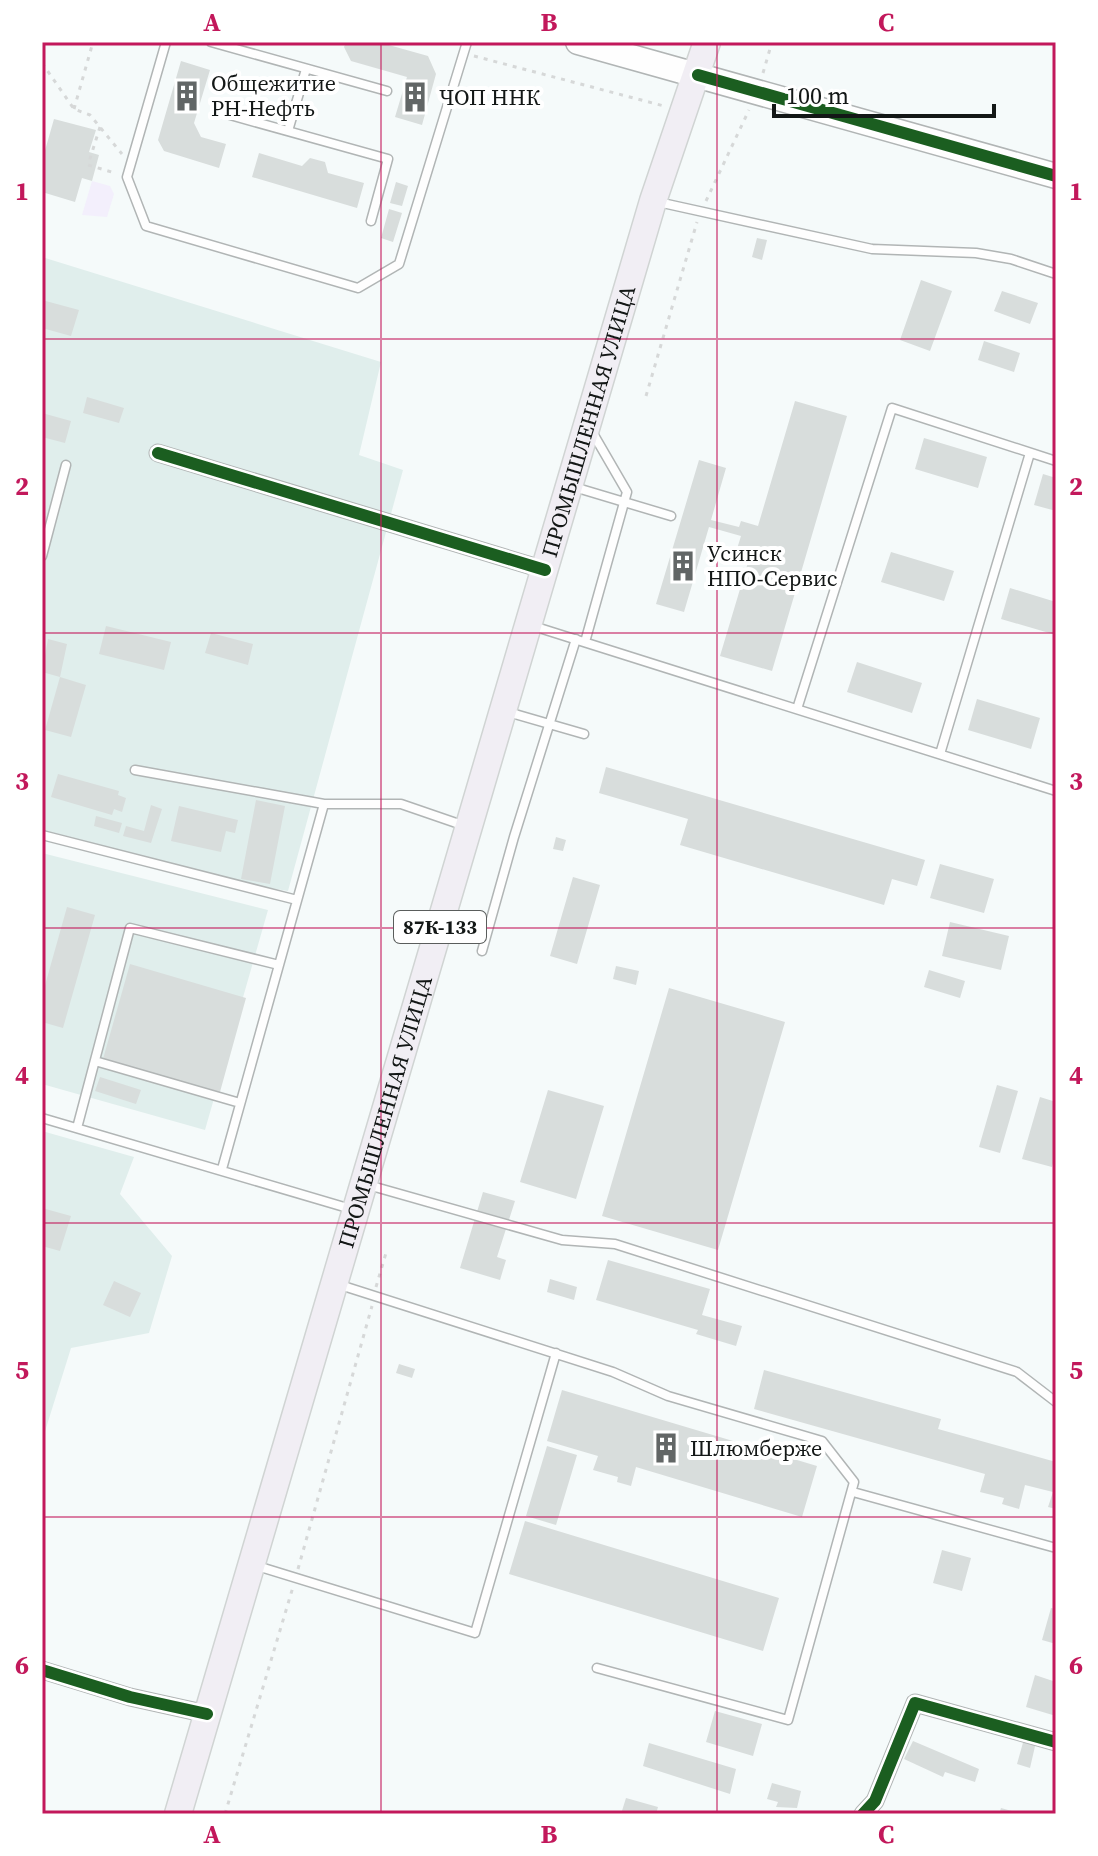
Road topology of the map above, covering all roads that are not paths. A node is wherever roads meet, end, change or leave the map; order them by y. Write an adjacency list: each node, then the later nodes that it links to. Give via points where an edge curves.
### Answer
1 (166, 42): 3 (lane, via 127,177 146,226 358,288 399,264)
2 (211, 42): 6 (lane)
3 (467, 42)
4 (578, 42): 7 (street)
5 (707, 42): 7 (main road, ПРОМЫШЛЕННАЯ УЛИЦА / 87К-133)
6 (306, 69): 8 (lane); 10 (lane)
7 (698, 75): 11 (street); 12 (main road, ПРОМЫШЛЕННАЯ УЛИЦА / 87К-133)
8 (387, 91)
9 (230, 115): 10 (lane)
10 (288, 131): 13 (lane, via 388,159)
11 (1056, 176)
12 (653, 201): 14 (lane, via 872,249 976,253); 15 (main road, ПРОМЫШЛЕННАЯ УЛИЦА / 87К-133)
13 (371, 221)
14 (1056, 274)
15 (588, 424): 20 (main road, ПРОМЫШЛЕННАЯ УЛИЦА / 87К-133); 21 (lane, via 627,492)
16 (158, 453): 24 (street)
17 (1030, 453): 18 (lane); 27 (lane, via 892,408); 31 (lane)
18 (1056, 461)
19 (66, 465): 23 (lane)
20 (570, 486): 21 (lane); 24 (main road, ПРОМЫШЛЕННАЯ УЛИЦА / 87К-133)
21 (625, 502): 22 (lane); 26 (lane)
22 (671, 516)
23 (42, 556)
24 (545, 570): 25 (main road, ПРОМЫШЛЕННАЯ УЛИЦА / 87К-133)
25 (529, 625): 26 (lane); 28 (main road, ПРОМЫШЛЕННАЯ УЛИЦА / 87К-133)
26 (581, 640): 27 (lane); 29 (lane)
27 (797, 709): 31 (lane)
28 (503, 711): 29 (lane); 35 (main road, ПРОМЫШЛЕННАЯ УЛИЦА / 87К-133)
29 (551, 725): 30 (lane); 38 (lane)
30 (584, 734)
31 (940, 754): 33 (lane)
32 (135, 770): 34 (lane)
33 (1056, 791)
34 (324, 804): 35 (lane, via 401,804); 37 (lane)
35 (469, 827): 45 (main road, ПРОМЫШЛЕННАЯ УЛИЦА / 87К-133)
36 (42, 835): 37 (lane)
37 (297, 900): 39 (lane)
38 (482, 951)
39 (279, 965): 40 (lane, via 130,928); 41 (lane)
40 (95, 1061): 41 (lane); 43 (lane)
41 (240, 1103): 44 (lane)
42 (42, 1118): 43 (lane)
43 (77, 1128): 44 (lane)
44 (222, 1169): 46 (lane)
45 (364, 1184): 46 (main road, ПРОМЫШЛЕННАЯ УЛИЦА / 87К-133); 49 (lane, via 562,1240 630,1249 1017,1372)
46 (356, 1211): 47 (main road, ПРОМЫШЛЕННАЯ УЛИЦА / 87К-133)
47 (334, 1283): 48 (lane); 52 (main road, ПРОМЫШЛЕННАЯ УЛИЦА / 87К-133)
48 (556, 1353): 50 (lane, via 668,1396 822,1441 854,1482); 52 (lane, via 475,1633)
49 (1056, 1402)
50 (853, 1492): 51 (lane); 53 (lane, via 788,1720)
51 (1056, 1548)
52 (251, 1565): 55 (main road, ПРОМЫШЛЕННАЯ УЛИЦА / 87К-133)
53 (597, 1668)
54 (42, 1670): 55 (street)
55 (207, 1714): 57 (main road, ПРОМЫШЛЕННАЯ УЛИЦА / 87К-133)
56 (1056, 1742): 58 (street, via 915,1703 875,1801)
57 (178, 1814)
58 (863, 1814)

